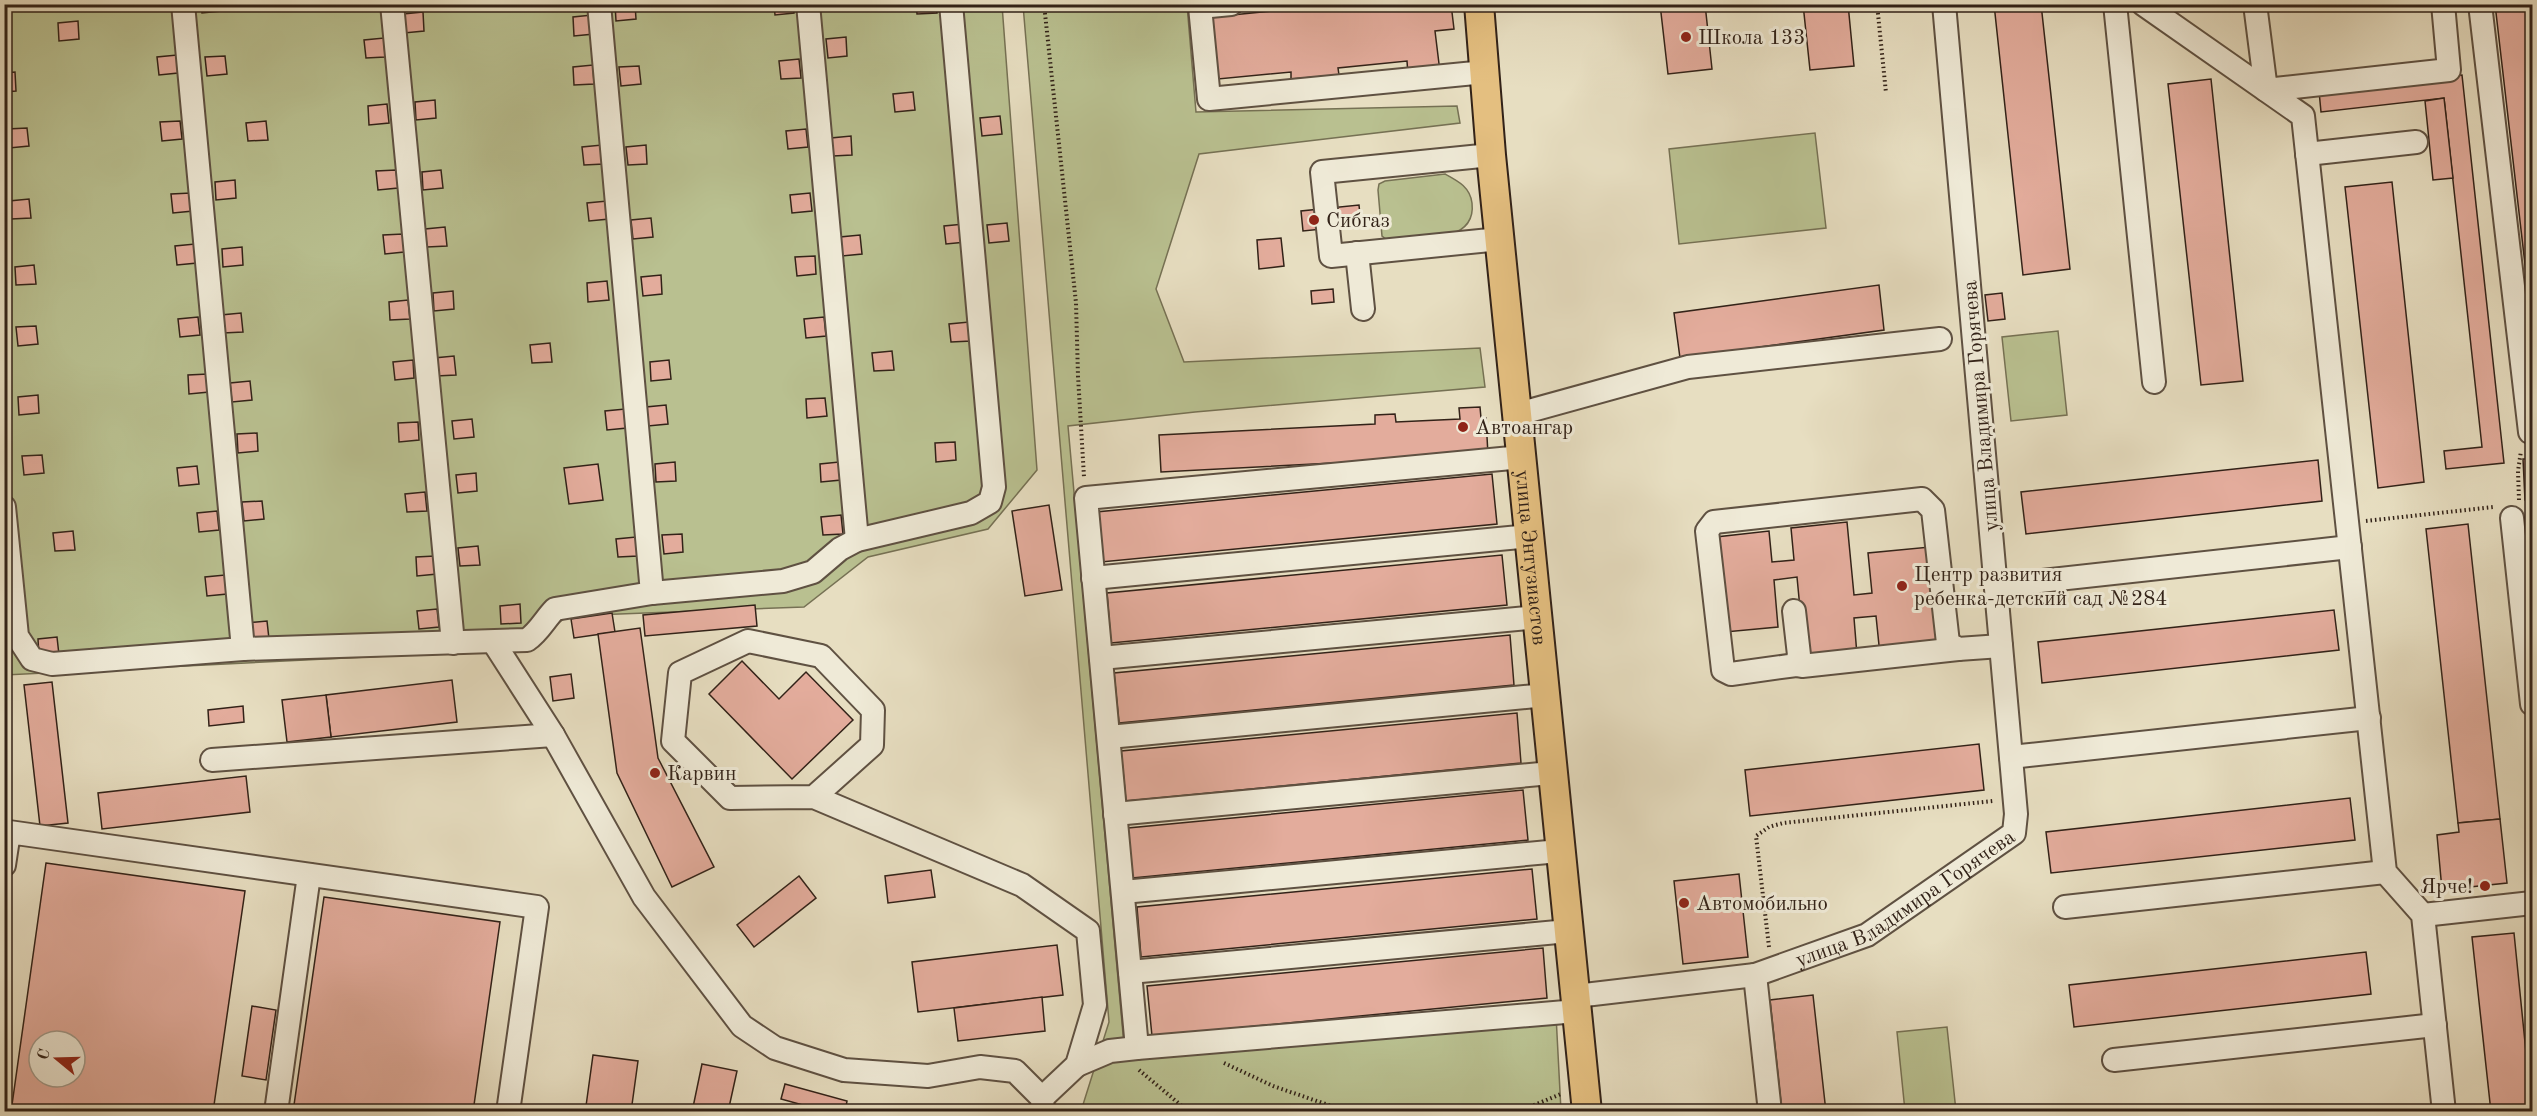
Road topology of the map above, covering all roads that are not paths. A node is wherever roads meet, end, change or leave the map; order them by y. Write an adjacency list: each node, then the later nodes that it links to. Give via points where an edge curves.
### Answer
1 (183, 4): 40 (street)
2 (393, 4): 38 (street)
3 (599, 4): 34 (street)
4 (808, 4): 30 (street)
5 (951, 4): 30 (street, via 994,487 990,502 971,513)
6 (1231, 4): 14 (street, via 1200,7 1209,99)
7 (1479, 4): 14 (main road, улица Энтузиастов)
8 (1944, 4): 33 (street, улица Владимира Горячева)
9 (2115, 4): 23 (street)
10 (2143, 4): 15 (street)
11 (2255, 4): 15 (street)
12 (2443, 4): 15 (street, via 2449,69)
13 (2480, 4): 25 (street)
14 (1485, 72): 18 (main road, улица Энтузиастов)
15 (2266, 90): 17 (street, via 2303,116)
16 (2416, 142): 17 (street)
17 (2307, 154): 31 (street)
18 (1491, 155): 19 (main road, улица Энтузиастов); 20 (street, via 1322,172 1331,256)
19 (1500, 239): 20 (street); 24 (main road, улица Энтузиастов)
20 (1357, 254): 21 (street)
21 (1363, 309)
22 (1941, 339): 24 (street, via 1688,367)
23 (2154, 382)
24 (1518, 414): 26 (main road, улица Энтузиастов)
25 (2530, 432)
26 (1522, 457): 29 (main road, улица Энтузиастов); 32 (street, via 1086,498)
27 (4, 507): 40 (street, via 17,636 32,659 52,664)
28 (2512, 509): 45 (street)
29 (1530, 536): 32 (street); 36 (main road, улица Энтузиастов)
30 (857, 540): 34 (street, via 813,572 783,581)
31 (2350, 547): 33 (street); 46 (street)
32 (1093, 578): 42 (street)
33 (1996, 586): 39 (street, улица Владимира Горячева)
34 (652, 593): 37 (street, via 555,609 544,619 537,634 527,640)
35 (1794, 611): 43 (street, via 1799,655)
36 (1538, 617): 42 (street); 44 (main road, улица Энтузиастов)
37 (494, 642): 38 (street); 47 (street)
38 (453, 643): 40 (street)
39 (2001, 646): 41 (street); 49 (street, улица Владимира Горячева)
40 (243, 649)
41 (1958, 649): 43 (street); 43 (street, via 1948,643 1933,510 1922,499 1714,522 1707,531 1723,670 1731,674)
42 (1101, 658): 48 (street)
43 (1796, 665)
44 (1546, 696): 48 (street); 51 (main road, улица Энтузиастов)
45 (2532, 704)
46 (2369, 718): 49 (street); 57 (street)
47 (554, 735): 50 (street); 72 (street, via 644,897 742,1026 775,1048 844,1070 927,1076 980,1067 1015,1071)
48 (1108, 737): 53 (street)
49 (2011, 757): 65 (street, улица Владимира Горячева, via 2014,834 1867,935)
50 (212, 760)
51 (1551, 773): 53 (street); 55 (main road, улица Энтузиастов)
52 (814, 796): 52 (street, via 730,798 673,741 680,673 747,641 821,656 873,711 872,745); 70 (street, via 1022,885 1088,931 1095,1005)
53 (1116, 814): 59 (street)
54 (7, 830): 56 (street); 58 (street)
55 (1559, 851): 59 (street); 63 (main road, улица Энтузиастов)
56 (4, 865)
57 (2385, 872): 61 (street); 62 (street)
58 (309, 875): 73 (street); 74 (street, via 537,907)
59 (1123, 892): 64 (street)
60 (2532, 903): 62 (street)
61 (2066, 907)
62 (2423, 915): 67 (street)
63 (1568, 931): 64 (street); 66 (main road, улица Энтузиастов)
64 (1131, 972): 68 (street)
65 (1763, 972): 66 (street, улица Владимира Горячева); 75 (street)
66 (1577, 1004): 68 (street, улица Владимира Горячева); 71 (main road, улица Энтузиастов)
67 (2435, 1025): 69 (street); 76 (street)
68 (1137, 1048): 70 (street, улица Владимира Горячева, via 1110,1051)
69 (2114, 1060)
70 (1077, 1065): 72 (street)
71 (1586, 1099)
72 (1042, 1105)
73 (276, 1112)
74 (508, 1112)
75 (1770, 1112)
76 (2444, 1112)

